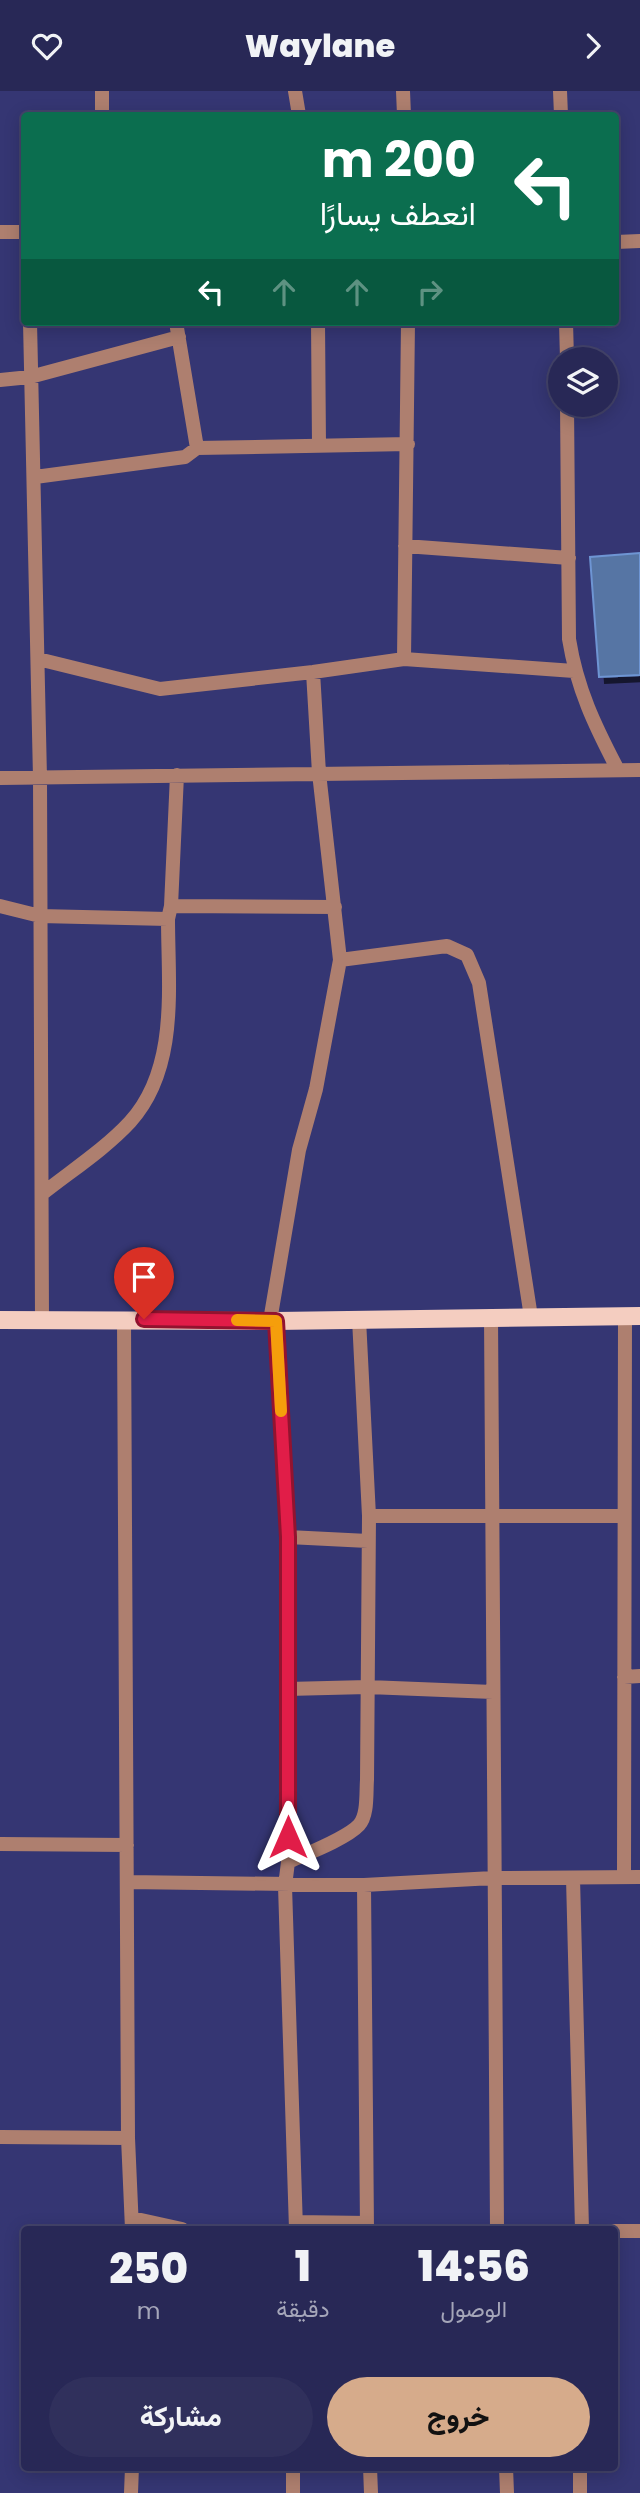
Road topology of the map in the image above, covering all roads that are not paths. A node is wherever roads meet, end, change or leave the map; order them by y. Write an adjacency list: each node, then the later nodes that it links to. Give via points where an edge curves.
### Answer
1 (102, 91): 5 (street)
2 (295, 91): 6 (street)
3 (403, 91): 7 (street)
4 (560, 91): 8 (street)
5 (102, 112)
6 (298, 112)
7 (404, 112)
8 (561, 112)
9 (0, 232): 10 (street)
10 (21, 232)
11 (640, 241): 12 (street)
12 (619, 242)
13 (30, 326): 20 (street)
14 (177, 326): 18 (street)
15 (318, 326): 24 (street)
16 (408, 326): 23 (street)
17 (566, 326): 19 (street)
18 (179, 337): 20 (street); 25 (street)
19 (566, 347)
20 (30, 377): 21 (street); 26 (street)
21 (0, 380)
22 (567, 417): 28 (street)
23 (408, 444): 24 (street); 27 (street)
24 (319, 446): 25 (street)
25 (197, 448): 26 (street, via 185,457)
26 (35, 477): 29 (street)
27 (405, 546): 28 (street); 30 (street)
28 (569, 558): 31 (street, via 569,639)
29 (38, 659): 32 (street, via 160,689); 38 (street)
30 (404, 659): 31 (street); 32 (street)
31 (574, 671): 33 (street, via 592,721)
32 (313, 672): 35 (street)
33 (618, 770): 34 (street); 35 (street)
34 (640, 770)
35 (319, 773): 36 (street); 40 (street)
36 (177, 775): 38 (street); 41 (street)
37 (0, 778): 38 (street)
38 (40, 778): 42 (street)
39 (0, 906): 42 (street)
40 (335, 907): 41 (street); 43 (street)
41 (170, 913): 42 (street); 44 (street, via 165,1047 153,1085 128,1124)
42 (40, 916): 44 (street)
43 (340, 960): 47 (street, via 447,946 467,955 479,983); 52 (street, via 316,1089 299,1150)
44 (42, 1194): 51 (street)
45 (491, 1316): 47 (main road); 49 (main road); 54 (street)
46 (633, 1316): 47 (main road); 55 (street)
47 (531, 1317)
48 (124, 1319): 51 (main road); 52 (main road); 64 (street)
49 (359, 1319): 52 (main road); 53 (street)
50 (0, 1320): 51 (main road)
51 (42, 1321)
52 (273, 1321): 56 (street)
53 (369, 1516): 54 (street); 57 (street)
54 (492, 1516): 55 (street); 62 (street)
55 (624, 1516): 59 (street)
56 (288, 1537): 57 (street); 61 (street)
57 (368, 1541): 60 (street)
58 (640, 1676): 59 (street)
59 (624, 1677): 66 (street)
60 (368, 1687): 61 (street); 62 (street); 65 (street, via 367,1780 359,1825)
61 (288, 1689): 65 (street)
62 (493, 1692): 68 (street)
63 (0, 1844): 64 (street)
64 (127, 1845): 70 (street)
65 (288, 1862): 72 (street)
66 (624, 1877): 67 (street); 69 (street)
67 (640, 1877)
68 (493, 1878): 69 (street); 71 (street); 79 (street)
69 (573, 1878): 80 (street)
70 (127, 1882): 72 (street); 74 (street)
71 (364, 1885): 72 (street); 78 (street)
72 (285, 1886): 77 (street)
73 (0, 2137): 74 (street)
74 (128, 2138): 75 (street)
75 (132, 2224): 76 (street)
76 (152, 2226)
77 (296, 2226): 78 (street)
78 (367, 2226)
79 (497, 2226)
80 (582, 2226)
81 (618, 2231): 82 (street)
82 (640, 2231)
83 (132, 2471): 88 (street)
84 (293, 2471): 89 (street)
85 (370, 2471): 90 (street)
86 (506, 2471): 91 (street)
87 (580, 2471): 92 (street)
88 (131, 2493)
89 (293, 2493)
90 (370, 2493)
91 (507, 2493)
92 (580, 2493)

